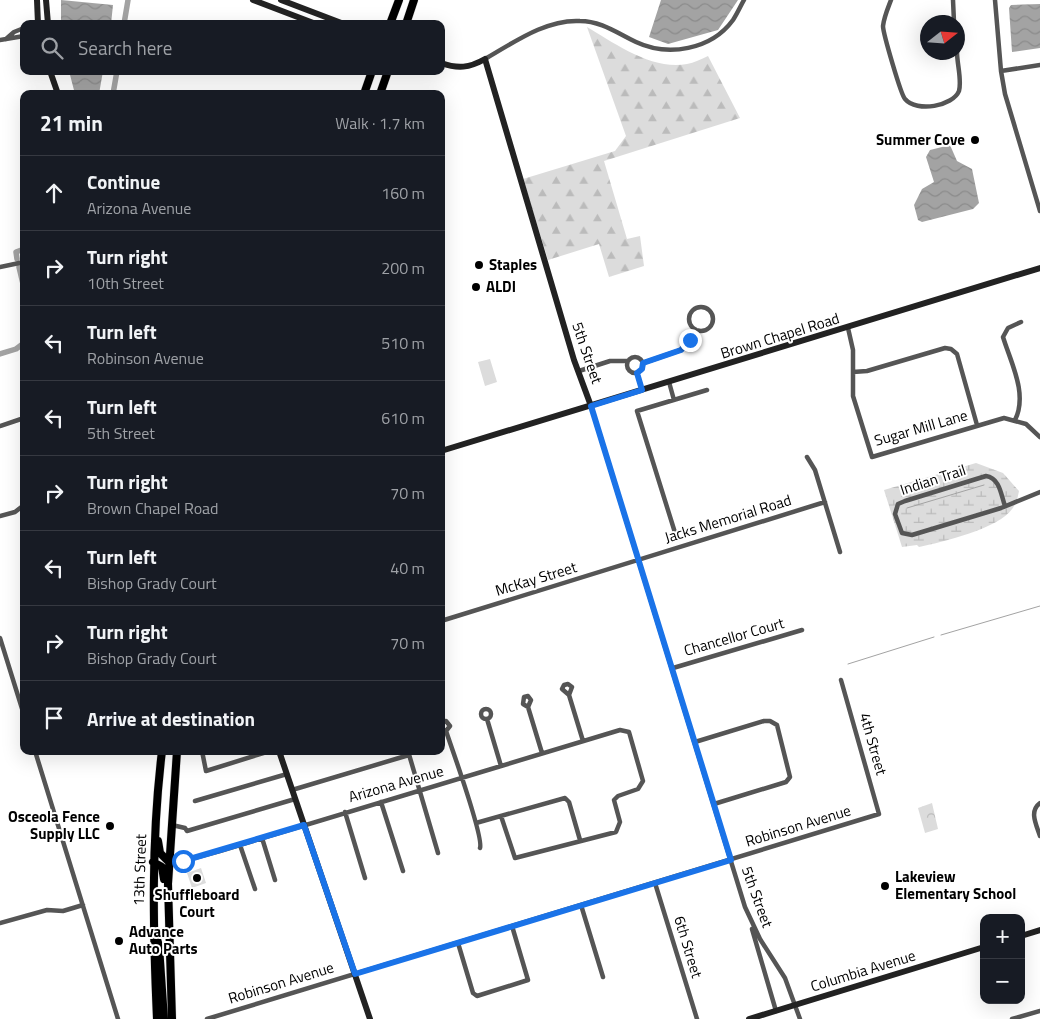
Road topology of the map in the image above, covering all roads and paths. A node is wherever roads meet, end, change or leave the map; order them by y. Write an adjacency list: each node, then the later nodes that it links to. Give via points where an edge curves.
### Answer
1 (37, 0): 12 (street)
2 (46, 0): 13 (street)
3 (253, 0): 14 (street)
4 (281, 0): 15 (street)
5 (399, 0): 16 (highway)
6 (414, 0): 17 (highway)
7 (744, 0): 22 (street, via 732,21 714,38 690,48 667,51 638,43 600,24 580,20 546,27)
8 (891, 0): 23 (street, via 883,28 904,98 914,107 925,108 951,100 960,86)
9 (953, 0): 11 (street)
10 (995, 0): 26 (street)
11 (954, 15)
12 (38, 20)
13 (48, 20)
14 (306, 20)
15 (334, 20)
16 (392, 20)
17 (407, 20)
18 (20, 30): 20 (street)
19 (20, 37): 20 (street)
20 (6, 39): 21 (street)
21 (0, 40)
22 (485, 59): 24 (street, via 463,68); 42 (street, 5th Street)
23 (957, 60)
24 (445, 64)
25 (1040, 65): 26 (street)
26 (1000, 71): 33 (street)
27 (51, 75): 30 (street)
28 (371, 75): 31 (highway)
29 (387, 75): 32 (highway)
30 (57, 90)
31 (365, 90)
32 (381, 90)
33 (1040, 211)
34 (20, 263): 35 (street)
35 (0, 267)
36 (1040, 268): 38 (street, Brown Chapel Road)
37 (1021, 322): 51 (street, via 1008,328 1003,337 1021,396)
38 (848, 328): 43 (street, Sugar Mill Lane); 45 (street, Brown Chapel Road)
39 (695, 329): 39 (street, via 706,330 712,324 713,317 707,308 699,307 692,311 690,323); 41 (street, via 681,350)
40 (628, 361): 41 (street, via 635,357); 42 (street, via 610,361); 44 (street, via 628,369)
41 (643, 363): 44 (street)
42 (579, 371): 49 (street, 5th Street)
43 (853, 372): 52 (street, via 951,349 957,354); 52 (street, Sugar Mill Lane, via 853,396 872,457)
44 (637, 373): 46 (street)
45 (669, 382): 46 (street, Brown Chapel Road); 48 (street)
46 (642, 390): 49 (street, Brown Chapel Road)
47 (707, 390): 48 (street)
48 (674, 400): 62 (street, via 637,411)
49 (591, 406): 55 (street, Brown Chapel Road); 64 (street, 5th Street)
50 (20, 419): 53 (street)
51 (1015, 420): 52 (street, Sugar Mill Lane, via 1004,418); 54 (street, via 1029,426)
52 (977, 425)
53 (0, 426)
54 (1040, 437)
55 (445, 450)
56 (808, 457): 58 (street)
57 (1040, 492): 59 (street, Indian Trail)
58 (825, 502): 63 (street); 64 (street, Jacks Memorial Road)
59 (1005, 506): 59 (street, Indian Trail, via 912,535 902,533 895,514 898,504 905,501 986,476 998,484)
60 (20, 508): 61 (street)
61 (0, 516)
62 (677, 539)
63 (840, 552)
64 (639, 561): 65 (street, McKay Street); 68 (street, 5th Street)
65 (445, 621)
66 (802, 630): 68 (street, Chancellor Court)
67 (0, 638): 71 (street)
68 (673, 668): 78 (street, 5th Street)
69 (841, 680): 99 (street, 4th Street)
70 (569, 695): 77 (street)
71 (20, 702)
72 (528, 707): 79 (street)
73 (487, 719): 88 (street)
74 (445, 721): 75 (street, via 450,724)
75 (445, 729)
76 (445, 733): 90 (street)
77 (583, 741): 79 (street, Arizona Avenue); 107 (street, Arizona Avenue, via 620,730 629,732 642,784 614,800 620,822 616,832)
78 (695, 742): 97 (street, 5th Street); 97 (street, via 764,722 776,725 790,777 786,782)
79 (542, 754): 88 (street, Arizona Avenue)
80 (36, 755): 119 (street)
81 (162, 755): 102 (highway, 13th Street)
82 (177, 755): 103 (highway, 13th Street)
83 (203, 755): 84 (street, via 206,771)
84 (257, 755)
85 (281, 755): 89 (street)
86 (402, 755): 91 (street)
87 (409, 755): 92 (street)
88 (501, 766): 90 (street, Arizona Avenue)
89 (287, 774): 91 (street); 94 (street)
90 (461, 778): 92 (street, Arizona Avenue); 101 (street)
91 (292, 790): 93 (street)
92 (420, 790): 95 (street, Arizona Avenue); 110 (street)
93 (295, 798): 103 (street, via 187,831); 104 (street)
94 (194, 801)
95 (381, 802): 98 (street, Arizona Avenue); 114 (street)
96 (1040, 802): 105 (street, via 1033,814)
97 (714, 804): 111 (street, 5th Street)
98 (345, 812): 104 (street, Arizona Avenue); 115 (street)
99 (879, 814): 111 (street, Robinson Avenue)
100 (501, 816): 101 (street); 107 (street, via 565,798); 107 (street, via 515,858)
101 (476, 823): 109 (street, via 482,842)
102 (155, 824): 112 (highway, 13th Street); 113 (highway, via 160,853)
103 (170, 825): 113 (highway, 13th Street)
104 (304, 825): 106 (street, Arizona Avenue); 130 (street)
105 (1040, 836)
106 (262, 838): 108 (street, Arizona Avenue); 116 (street)
107 (580, 840)
108 (240, 845): 113 (street, Arizona Avenue); 118 (street)
109 (480, 848)
110 (438, 853)
111 (731, 860): 117 (street, Robinson Avenue); 121 (street, 5th Street)
112 (153, 862): 124 (highway, 13th Street); 125 (highway, via 163,868 163,919)
113 (169, 862): 125 (highway, 13th Street)
114 (403, 871)
115 (366, 878)
116 (275, 880)
117 (656, 883): 120 (street, Robinson Avenue); 141 (street, 6th Street)
118 (255, 889)
119 (83, 905): 122 (street, via 47,910); 135 (street)
120 (581, 905): 123 (street, Robinson Avenue); 131 (street)
121 (751, 922): 132 (street, 5th Street, via 781,970); 134 (street)
122 (0, 923)
123 (512, 926): 128 (street, Robinson Avenue); 128 (street, via 528,980 477,996 473,994)
124 (153, 927): 136 (highway, 13th Street); 137 (highway, via 159,946)
125 (168, 927): 138 (highway, 13th Street)
126 (1040, 930): 127 (street)
127 (1025, 935)
128 (458, 942): 130 (street, Robinson Avenue)
129 (980, 948): 132 (street, Columbia Avenue)
130 (355, 974): 139 (street, Robinson Avenue); 140 (street)
131 (603, 977)
132 (796, 1005): 134 (street, Columbia Avenue); 143 (street, 5th Street)
133 (1040, 1010): 144 (street)
134 (776, 1011): 142 (street, Columbia Avenue)
135 (118, 1019)
136 (157, 1019)
137 (164, 1019)
138 (172, 1019)
139 (207, 1019)
140 (370, 1019)
141 (697, 1019)
142 (750, 1019)
143 (800, 1019)
144 (1012, 1019)

